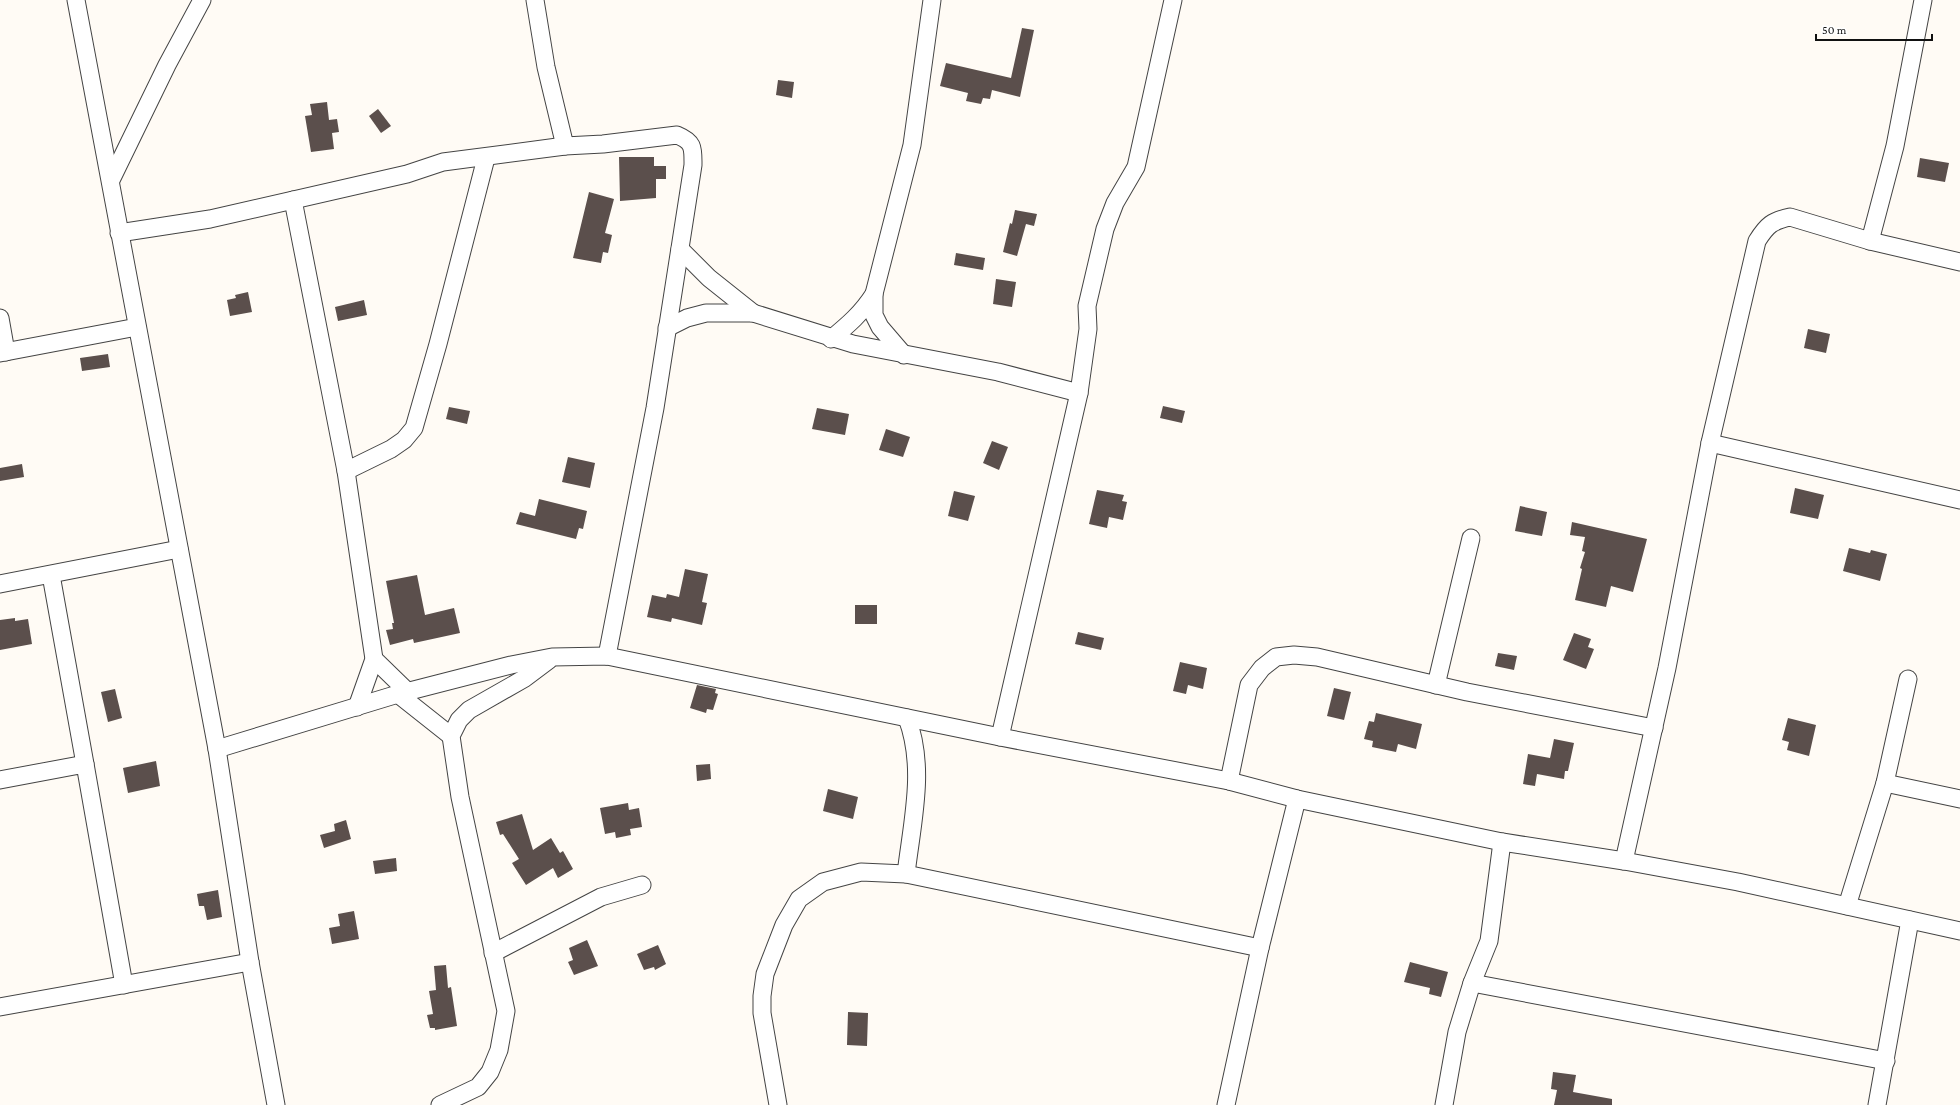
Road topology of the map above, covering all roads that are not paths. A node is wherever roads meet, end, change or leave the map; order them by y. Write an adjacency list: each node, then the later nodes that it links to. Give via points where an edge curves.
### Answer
1 (76, 0): 9 (street)
2 (202, 0): 9 (street)
3 (534, 0): 7 (street, via 546,67)
4 (932, 0): 15 (street, via 912,145)
5 (1173, 0): 23 (street, via 1136,167 1115,203 1105,229 1086,306 1088,329)
6 (1923, 0): 12 (street, via 1895,146)
7 (565, 146): 8 (street); 13 (street, via 677,135 687,139 693,148 693,165)
8 (486, 158): 10 (street, via 443,162 406,174); 25 (street, via 414,428 404,440 391,449)
9 (111, 180): 11 (street)
10 (293, 200): 11 (street, via 210,219); 25 (street)
11 (119, 233): 18 (street)
12 (1870, 241): 14 (street); 24 (street, via 1790,217 1777,220 1765,228 1758,241)
13 (680, 250): 16 (street, via 709,278); 19 (street)
14 (1960, 262)
15 (874, 294): 20 (street, via 852,323); 22 (street, via 874,315 880,327)
16 (753, 313): 19 (street, via 706,313 687,318); 20 (street)
17 (0, 318): 21 (street)
18 (137, 327): 21 (street); 28 (street)
19 (667, 328): 31 (street, via 655,408)
20 (831, 339): 22 (street)
21 (3, 353)
22 (904, 355): 23 (street, via 998,372)
23 (1079, 393): 41 (street)
24 (1710, 443): 26 (street); 39 (street)
25 (346, 471): 33 (street)
26 (1960, 500)
27 (1471, 538): 35 (street)
28 (179, 548): 29 (street); 42 (street)
29 (51, 575): 30 (street); 43 (street)
30 (0, 584)
31 (607, 656): 32 (street); 38 (street)
32 (552, 657): 36 (street); 40 (street, via 525,678 469,710 459,720)
33 (374, 659): 36 (street); 37 (street)
34 (1908, 679): 46 (street)
35 (1436, 685): 39 (street); 45 (street, via 1317,657 1276,657 1262,668 1249,685)
36 (403, 693): 37 (street); 40 (street)
37 (357, 707): 42 (street)
38 (907, 718): 41 (street); 51 (street, via 913,733 917,760 916,793)
39 (1654, 728): 50 (street)
40 (451, 736): 57 (street, via 460,797)
41 (1000, 737): 45 (street)
42 (216, 749): 58 (street)
43 (85, 764): 44 (street); 60 (street)
44 (0, 780)
45 (1229, 781): 47 (street)
46 (1885, 784): 48 (street); 53 (street)
47 (1297, 799): 49 (street); 56 (street)
48 (1960, 799)
49 (1502, 842): 50 (street); 59 (street, via 1489,940)
50 (1624, 861): 53 (street)
51 (906, 874): 56 (street); 65 (street, via 861,872 823,882 799,899 784,925 765,974 762,996 762,1013)
52 (642, 885): 57 (street, via 601,897)
53 (1848, 906): 54 (street)
54 (1910, 920): 55 (street); 62 (street, via 1896,990)
55 (1960, 931)
56 (1260, 948): 66 (street)
57 (493, 953): 64 (street, via 506,1011 497,1055 490,1072 478,1087)
58 (250, 962): 60 (street); 63 (street)
59 (1472, 983): 62 (street); 67 (street, via 1457,1032)
60 (124, 985): 61 (street)
61 (0, 1006)
62 (1886, 1061): 68 (street)
63 (276, 1105)
64 (440, 1105)
65 (778, 1105)
66 (1226, 1105)
67 (1444, 1105)
68 (1878, 1105)

